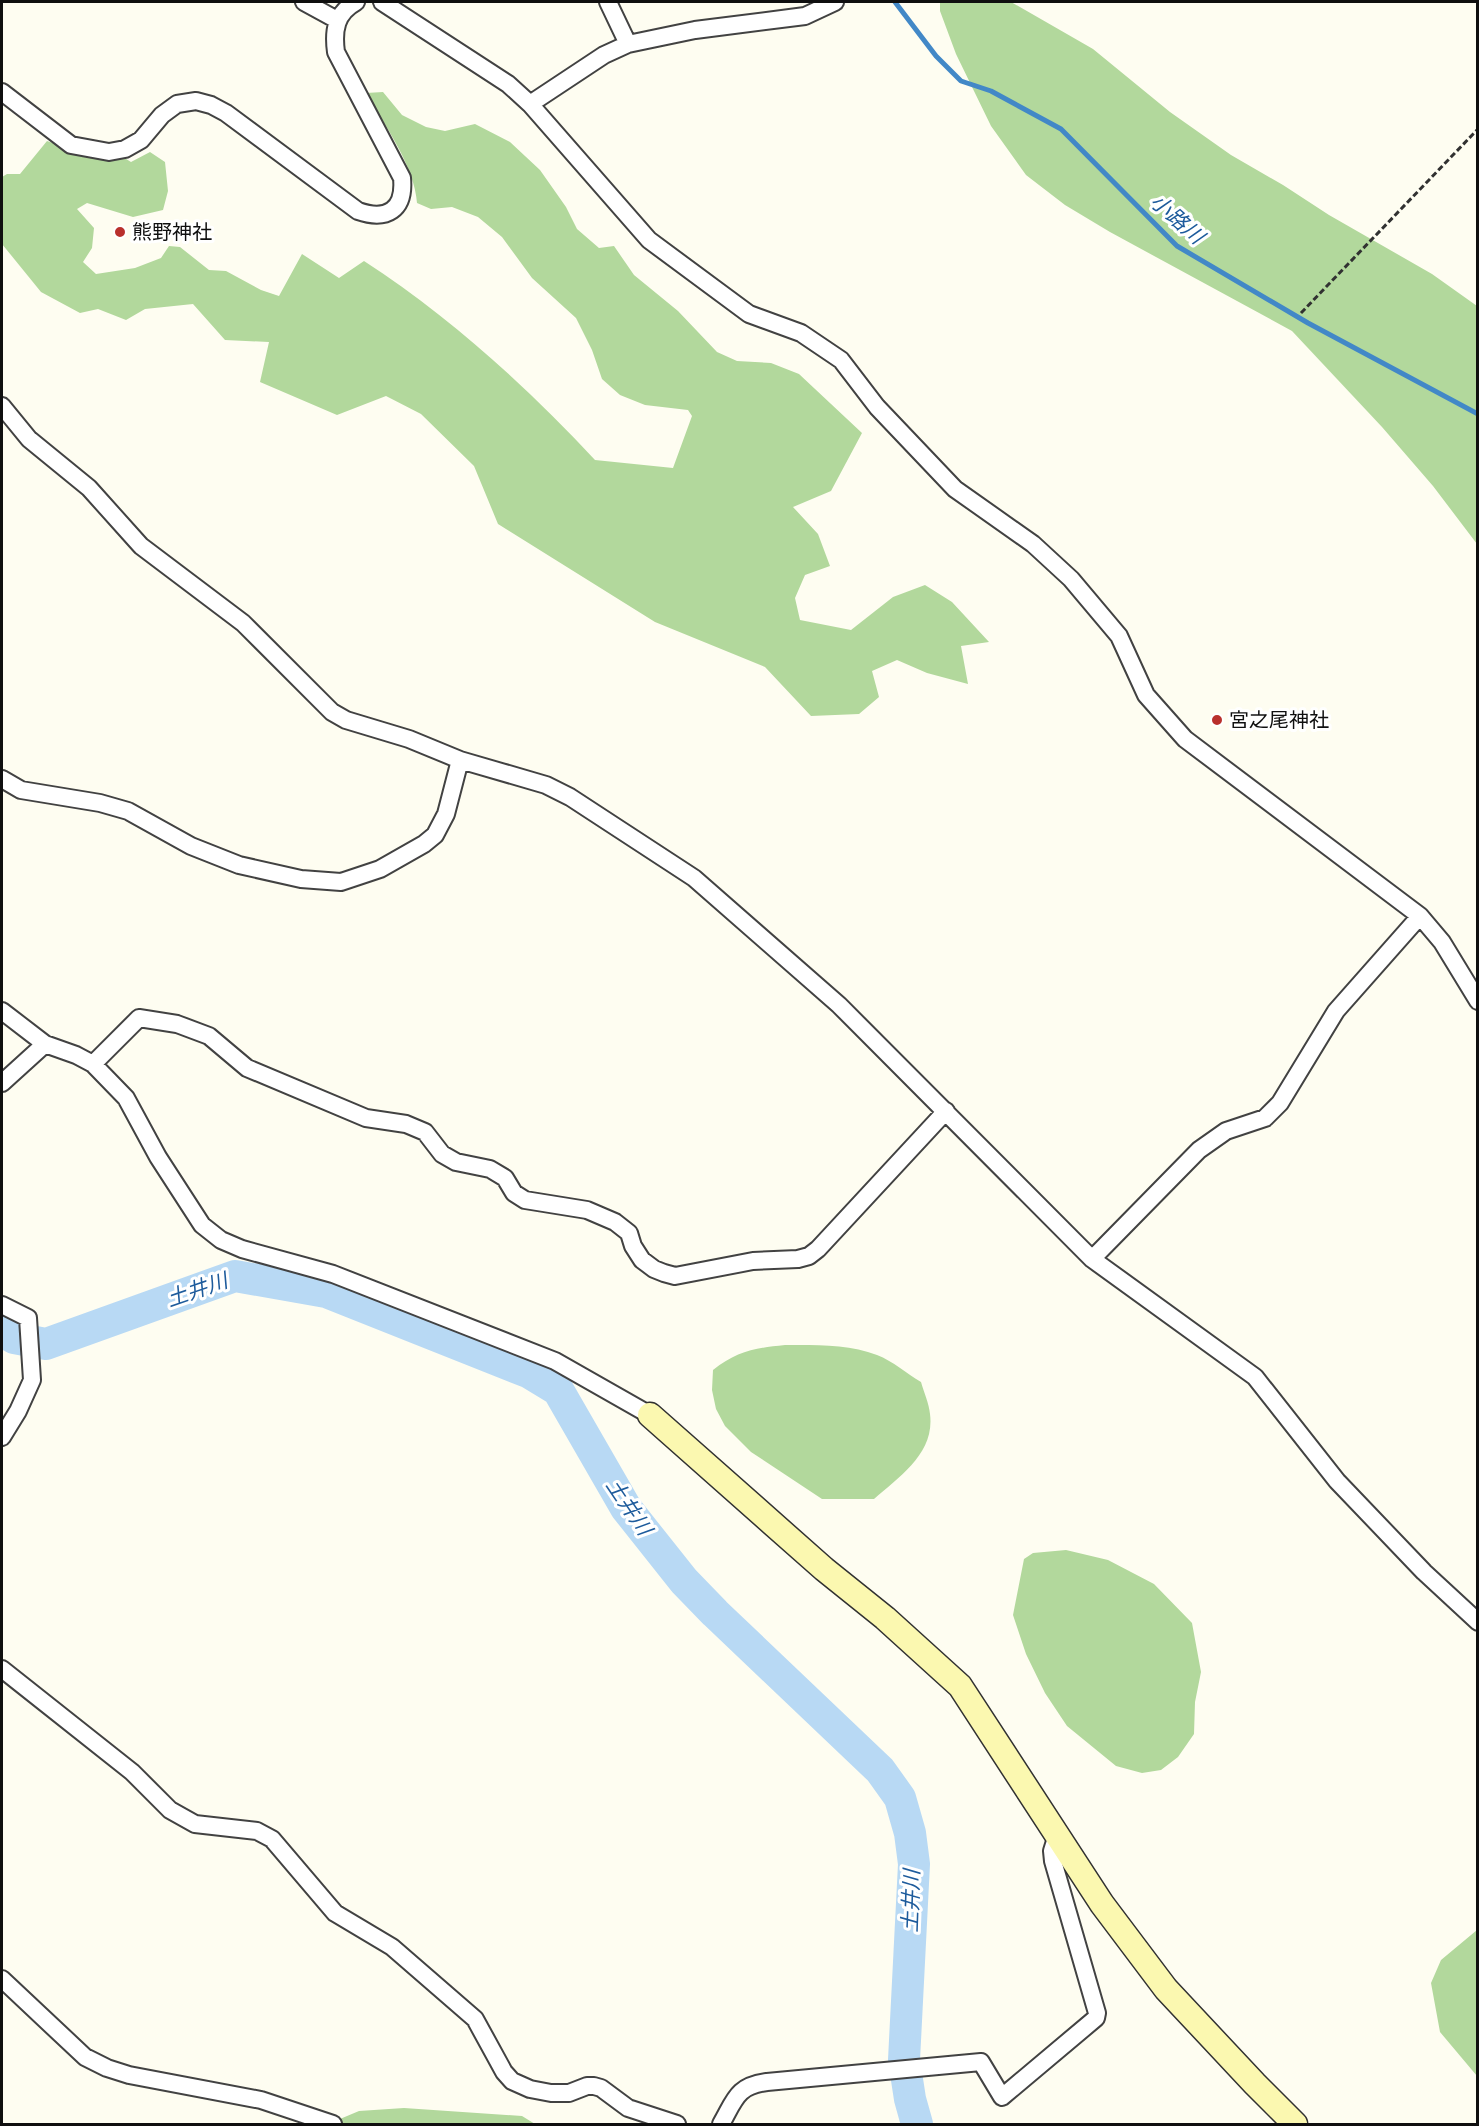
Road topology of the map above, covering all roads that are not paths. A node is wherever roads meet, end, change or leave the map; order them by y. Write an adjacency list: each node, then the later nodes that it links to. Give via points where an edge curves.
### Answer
1 (304, 2): 6 (street)
2 (356, 2): 6 (street)
3 (382, 2): 9 (street, via 484,66)
4 (608, 2): 7 (street)
5 (835, 2): 7 (street, via 805,16 695,30)
6 (337, 20): 8 (street, via 336,52 402,178 400,202 383,216 358,211 211,105 196,101 177,104 141,140 109,152 71,145)
7 (628, 44): 9 (street, via 604,55)
8 (2, 92)
9 (530, 104): 13 (street, via 649,240 749,314 801,333 842,360 877,407 955,489 1033,544 1071,579 1119,636 1146,695 1185,740)
10 (2, 406): 11 (street, via 29,439 89,488 141,546 243,623 332,712)
11 (460, 760): 12 (street, via 446,814 435,835 380,869 341,882 301,879 239,865 191,846 128,811 21,790); 19 (street, via 562,793 694,878 839,1005)
12 (2, 779)
13 (1420, 916): 14 (street, via 1442,942); 20 (street, via 1336,1011 1280,1103 1265,1118 1226,1131 1199,1150)
14 (1478, 1001)
15 (2, 1011): 16 (street)
16 (45, 1044): 17 (street); 18 (street)
17 (93, 1064): 19 (street, via 139,1018 177,1024 209,1036 247,1068 366,1118 406,1124 425,1132 442,1154 456,1162 490,1169 506,1178 514,1193 525,1200 587,1210 615,1222 629,1233 642,1260 675,1276 753,1261 808,1256); 22 (street, via 126,1098 202,1225 221,1240 333,1274 555,1361)
18 (2, 1083)
19 (946, 1111): 20 (street)
20 (1092, 1259): 24 (street, via 1255,1377 1337,1481)
21 (2, 1305): 23 (street, via 28,1318 32,1380)
22 (650, 1415): 26 (street, via 960,1686)
23 (2, 1437)
24 (1478, 1623)
25 (2, 1669): 29 (street, via 132,1772 170,1810 195,1824 257,1831 272,1839 335,1913 392,1947 475,2019 512,2080 551,2093 594,2086 628,2108)
26 (1057, 1835): 30 (street, via 1053,1861 1096,2018 1002,2097 981,2062 894,2070 752,2084 739,2093); 31 (street, via 1101,1904 1166,1989)
27 (2, 1979): 28 (street, via 85,2056 107,2068 261,2100)
28 (333, 2124)
29 (677, 2124)
30 (721, 2124)
31 (1295, 2124)

